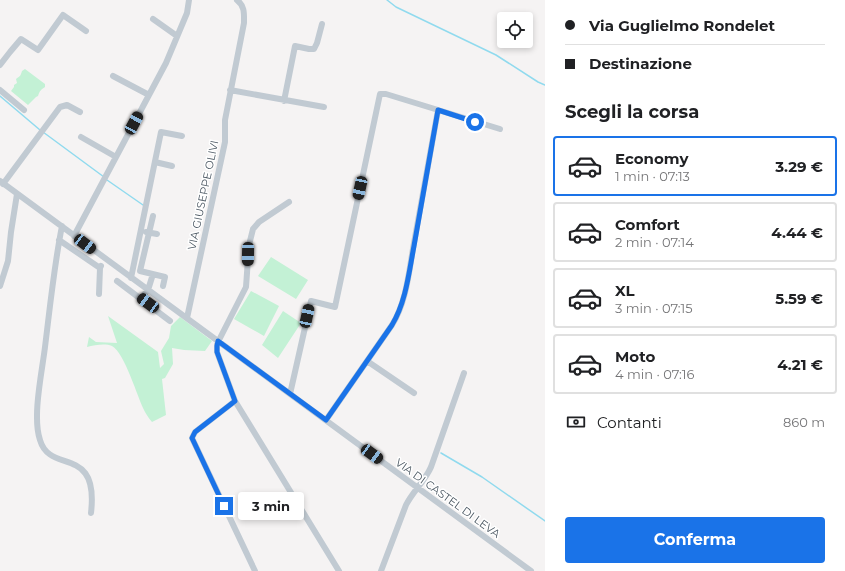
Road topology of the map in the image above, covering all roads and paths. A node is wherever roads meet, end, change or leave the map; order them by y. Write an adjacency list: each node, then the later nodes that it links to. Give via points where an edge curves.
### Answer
1 (189, 0): 6 (street, via 187,13)
2 (237, 0): 10 (street, VIA GIUSEPPE OLIVI, via 243,7 243,29)
3 (153, 19): 6 (street)
4 (322, 24): 12 (street, via 314,48 295,46)
5 (86, 30): 7 (street, via 63,15 38,50 21,39)
6 (177, 36): 11 (street)
7 (0, 65)
8 (114, 76): 11 (street)
9 (0, 90): 14 (street)
10 (230, 90): 12 (street); 45 (street, VIA GIUSEPPE OLIVI, via 224,125 225,141)
11 (149, 95): 20 (street)
12 (284, 101): 13 (street)
13 (324, 107)
14 (24, 110)
15 (438, 110): 17 (street); 48 (street, via 402,302 395,320); 51 (street, via 380,94 335,307 311,301)
16 (80, 112): 23 (street, via 67,105 62,106)
17 (500, 130)
18 (182, 136): 21 (street, via 161,132)
19 (81, 137): 20 (street)
20 (116, 157): 31 (street)
21 (155, 163): 22 (street); 28 (street)
22 (172, 166)
23 (2, 182): 24 (street, VIA DI CASTEL DI LEVA)
24 (17, 194): 27 (street, VIA DI CASTEL DI LEVA); 38 (street, via 7,266)
25 (289, 202): 47 (street, via 253,229 249,245 246,287)
26 (152, 216): 29 (street)
27 (62, 226): 31 (street, VIA DI CASTEL DI LEVA); 32 (street)
28 (141, 230): 29 (street); 36 (street)
29 (149, 233): 30 (street); 35 (street, via 140,271)
30 (157, 234)
31 (74, 236): 33 (street, VIA DI CASTEL DI LEVA)
32 (59, 240): 34 (street); 55 (street, via 37,414 38,432 44,450 74,463 87,474 93,496)
33 (106, 260): 34 (street); 36 (street, VIA DI CASTEL DI LEVA)
34 (100, 268): 41 (street)
35 (153, 274): 39 (street, via 165,276); 40 (street)
36 (131, 278): 40 (street, VIA DI CASTEL DI LEVA)
37 (117, 281): 42 (street)
38 (0, 286)
39 (163, 286)
40 (148, 290): 42 (street); 43 (street, VIA DI CASTEL DI LEVA)
41 (99, 294)
42 (141, 298): 44 (street)
43 (161, 299): 44 (street); 45 (street, VIA DI CASTEL DI LEVA)
44 (154, 308): 46 (street)
45 (187, 318): 47 (street, VIA DI CASTEL DI LEVA)
46 (170, 321)
47 (218, 341): 51 (street, VIA DI CASTEL DI LEVA); 52 (street, via 217,352)
48 (367, 361): 50 (street); 53 (street)
49 (464, 373): 54 (street, via 432,467)
50 (414, 393)
51 (290, 394): 53 (street, VIA DI CASTEL DI LEVA)
52 (235, 401): 56 (street, via 195,432 192,438); 57 (street)
53 (326, 420): 54 (street, VIA DI CASTEL DI LEVA)
54 (417, 487): 58 (street, via 405,508); 59 (street, VIA DI CASTEL DI LEVA)
55 (91, 513)
56 (255, 571)
57 (339, 571)
58 (381, 571)
59 (531, 571)

